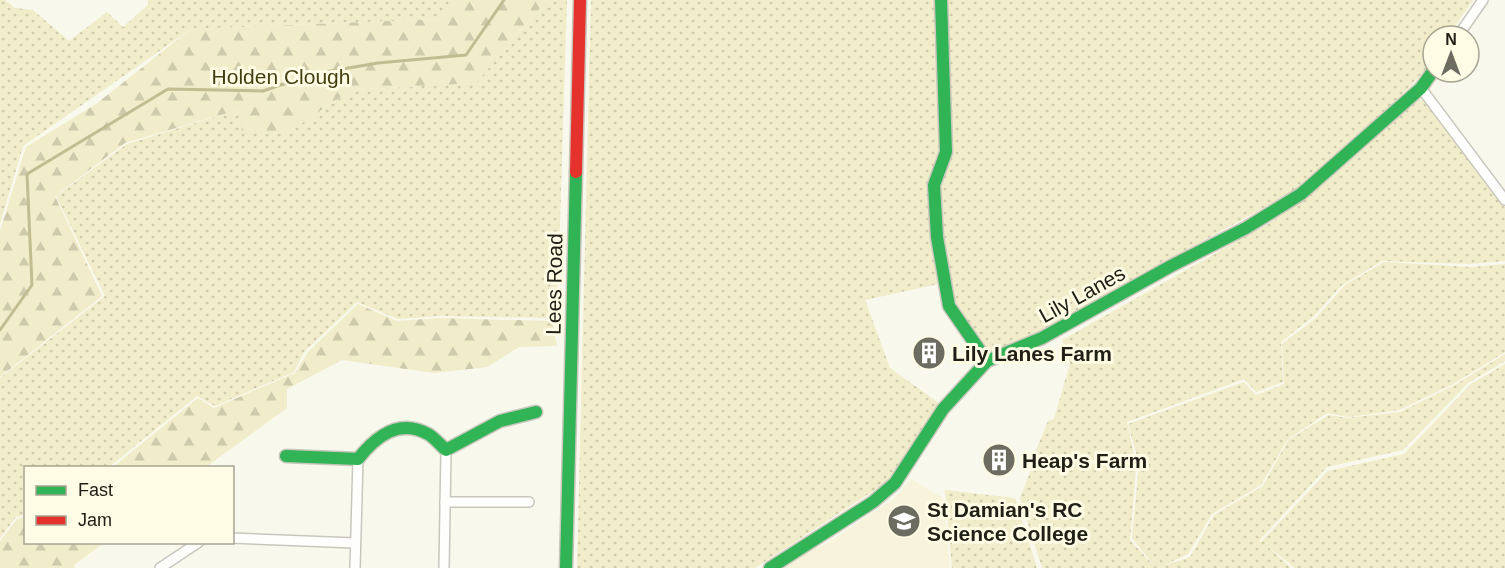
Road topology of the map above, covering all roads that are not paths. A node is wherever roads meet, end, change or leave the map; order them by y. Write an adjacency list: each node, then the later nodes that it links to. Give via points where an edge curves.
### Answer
1 (580, 0): 21 (street, Lees Road)
2 (941, 0): 8 (street, via 946,152 934,185 937,237 949,306)
3 (1483, 0): 4 (street)
4 (1466, 24)
5 (1424, 84): 6 (street, Lily Lanes)
6 (1421, 88): 7 (street); 8 (street, Lily Lanes, via 1301,194 1042,338)
7 (1505, 200)
8 (987, 361): 22 (street, Lily Lanes, via 943,409 895,483 873,502)
9 (536, 412): 10 (street, via 500,421)
10 (446, 450): 12 (street, via 428,434 409,428 389,430 370,441); 13 (street)
11 (286, 456): 12 (street)
12 (358, 459): 16 (street)
13 (445, 502): 14 (street); 20 (street)
14 (529, 502)
15 (234, 538): 16 (street)
16 (355, 543): 19 (street)
17 (197, 544): 18 (street)
18 (160, 568)
19 (355, 568)
20 (444, 568)
21 (566, 568)
22 (770, 568)

